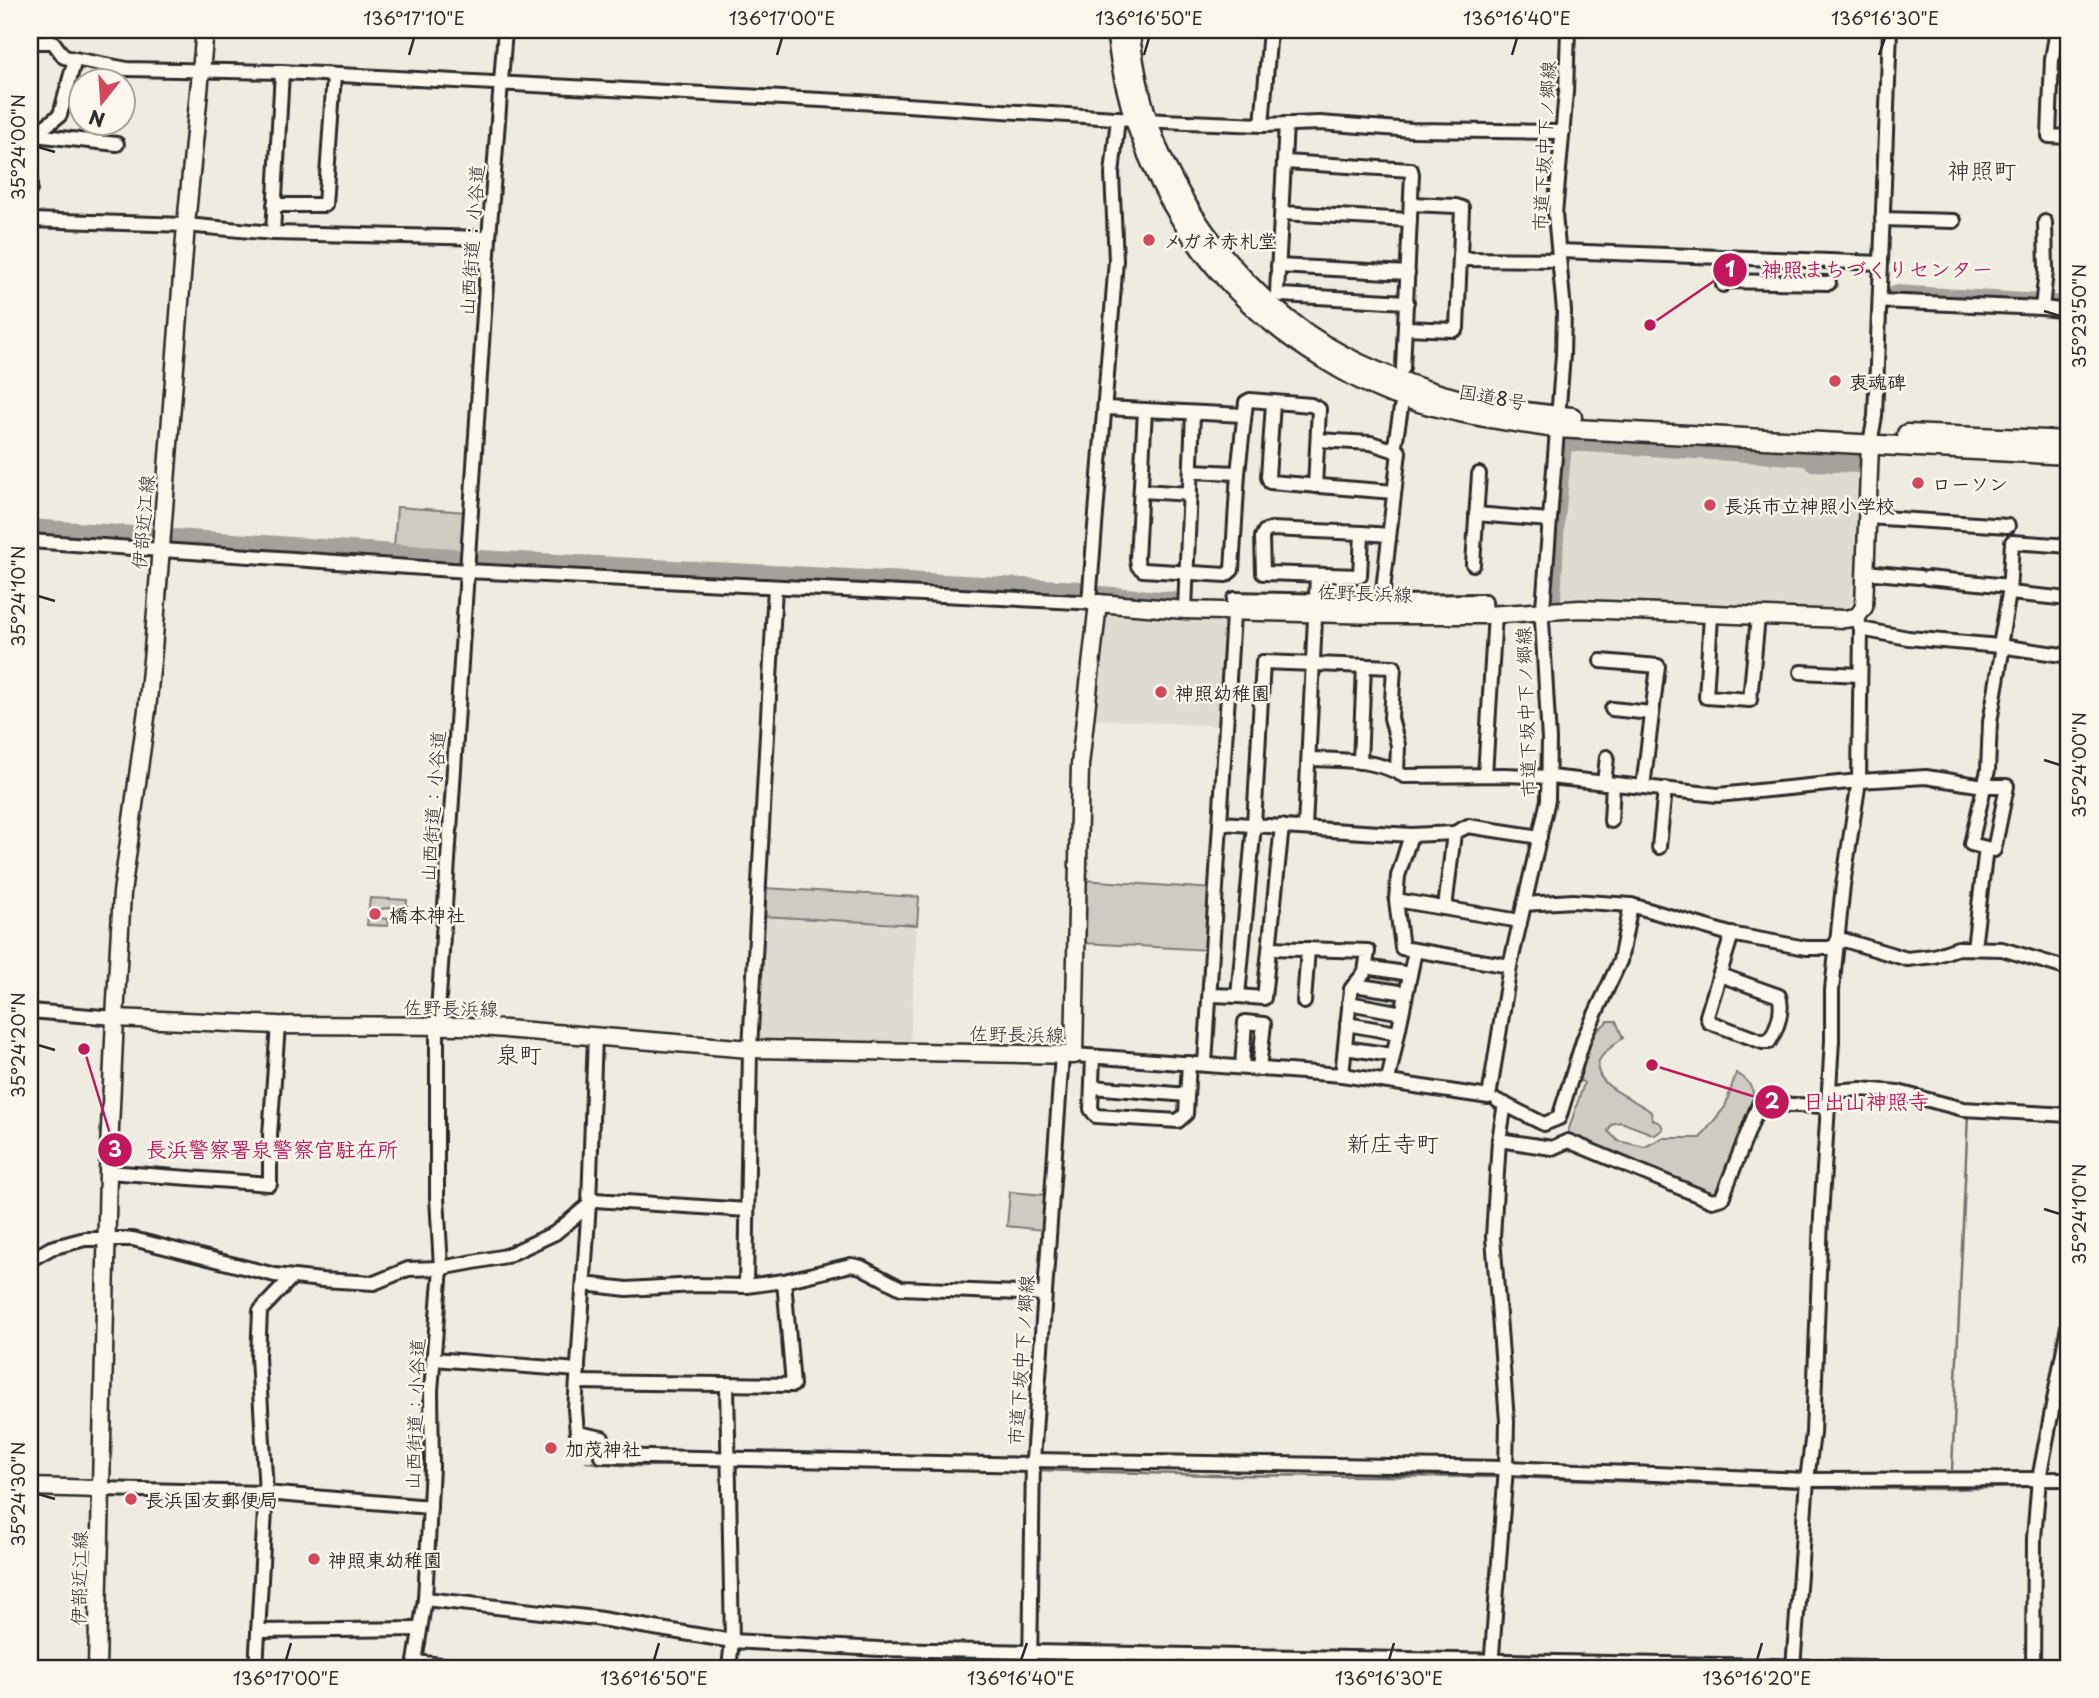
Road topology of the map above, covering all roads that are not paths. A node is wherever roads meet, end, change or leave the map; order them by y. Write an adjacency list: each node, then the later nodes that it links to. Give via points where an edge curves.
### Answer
1 (205, 30): 12 (main road, 伊部近江線)
2 (505, 30): 15 (street, 山西街道：小谷道)
3 (1116, 30): 16 (highway, 国道8号)
4 (1129, 30): 16 (highway, 国道8号)
5 (1270, 30): 18 (street)
6 (1568, 30): 19 (street, 市道下坂中下ノ郷線)
7 (1890, 30): 28 (street)
8 (2057, 30): 21 (street, via 2049,136)
9 (54, 36): 10 (street); 11 (street, via 64,57)
10 (30, 42)
11 (75, 59): 12 (street, via 127,69); 20 (street, via 60,115)
12 (203, 71): 13 (street); 33 (main road, 伊部近江線)
13 (282, 72): 14 (street); 26 (street)
14 (334, 75): 15 (street); 26 (street, via 325,205)
15 (503, 85): 16 (street); 35 (street, 山西街道：小谷道)
16 (1133, 119): 18 (street); 52 (street, via 1112,174 1116,260); 57 (highway, 国道8号, via 1179,220 1217,271 1281,331 1352,376 1388,392 1473,416)
17 (1286, 124): 18 (street); 19 (street); 23 (street)
18 (1262, 125)
19 (1563, 132): 36 (street, 市道下坂中下ノ郷線, via 1555,214)
20 (34, 135): 22 (street); 24 (street)
21 (2069, 136)
22 (117, 144)
23 (1285, 162): 25 (street, via 1406,168 1412,174); 27 (street)
24 (30, 190)
25 (1411, 204): 30 (street); 37 (street, via 1462,208)
26 (274, 205): 34 (street)
27 (1282, 213): 30 (street); 40 (street)
28 (1882, 219): 31 (street); 39 (street)
29 (30, 220): 33 (street)
30 (1410, 220): 41 (street)
31 (1954, 221)
32 (2045, 222): 47 (street)
33 (186, 225): 34 (street); 78 (main road, 伊部近江線)
34 (273, 233): 35 (street)
35 (489, 238): 80 (street, 山西街道：小谷道)
36 (1559, 256): 37 (street); 38 (street); 57 (street, 市道下坂中下ノ郷線, via 1564,322)
37 (1461, 259): 49 (street, via 1457,328)
38 (1804, 259): 39 (street); 42 (street)
39 (1881, 263): 45 (street)
40 (1278, 266): 41 (street); 46 (street, via 1277,288 1282,295)
41 (1408, 273): 46 (street)
42 (1803, 282): 43 (street); 44 (street, via 1723,281)
43 (1829, 283)
44 (1723, 285)
45 (1880, 300): 47 (street); 58 (street)
46 (1407, 302): 49 (street)
47 (2042, 308): 48 (street)
48 (2069, 311)
49 (1406, 328): 50 (street)
50 (1403, 368)
51 (1273, 403): 56 (street, via 1250,400); 59 (street, via 1317,407); 66 (street, via 1270,482)
52 (1106, 408): 54 (street); 87 (street)
53 (1401, 408): 61 (street)
54 (1145, 410): 55 (street); 67 (street)
55 (1193, 413): 56 (street); 63 (street)
56 (1243, 415): 64 (street)
57 (1557, 422): 58 (highway, 国道8号); 72 (street, 市道下坂中下ノ郷線)
58 (1871, 439): 60 (highway, 国道8号); 62 (highway, 国道8号); 71 (main road)
59 (1318, 440): 61 (street, via 1371,443); 66 (street)
60 (2069, 441)
61 (1394, 451): 68 (street, via 1399,452)
62 (2069, 455)
63 (1191, 471): 64 (street); 69 (street)
64 (1238, 474): 81 (street, via 1232,570 1226,575)
65 (1479, 474): 70 (street)
66 (1315, 486): 68 (street)
67 (1142, 491): 69 (street); 81 (street, via 1138,566)
68 (1394, 492): 75 (street)
69 (1190, 494): 81 (street)
70 (1476, 514): 72 (street); 79 (street)
71 (1867, 517): 73 (street); 82 (main road)
72 (1549, 520): 93 (street, 市道下坂中下ノ郷線)
73 (2008, 526)
74 (1362, 533): 75 (street); 83 (street, via 1360,576); 83 (street, via 1265,531 1263,573)
75 (1389, 535): 90 (street)
76 (30, 541): 78 (street)
77 (2069, 546): 85 (street, via 2012,542)
78 (161, 550): 80 (street); 151 (main road, 伊部近江線, via 147,710 122,893)
79 (1473, 564)
80 (467, 571): 84 (street); 154 (street, 山西街道：小谷道)
81 (1186, 572): 91 (street)
82 (1865, 572): 85 (street); 96 (main road)
83 (1317, 576): 89 (street)
84 (775, 587): 87 (street); 158 (street)
85 (2009, 589): 86 (street); 97 (street)
86 (2069, 599)
87 (1093, 603): 91 (main road, 佐野長浜線); 159 (main road, 佐野長浜線, via 1080,765)
88 (1234, 606): 89 (main road, 佐野長浜線); 91 (main road, 佐野長浜線); 118 (street)
89 (1316, 607): 90 (main road, 佐野長浜線); 100 (street)
90 (1381, 608): 92 (main road, 佐野長浜線)
91 (1185, 610)
92 (1488, 611): 93 (main road, 佐野長浜線); 110 (street)
93 (1543, 611): 94 (main road, 佐野長浜線); 111 (street, 市道下坂中下ノ郷線)
94 (1711, 616): 95 (main road, 佐野長浜線); 95 (street, via 1706,697 1751,701)
95 (1758, 617): 96 (main road, 佐野長浜線)
96 (1859, 623): 97 (street, via 1901,637); 103 (street)
97 (2001, 646): 98 (street); 115 (street)
98 (2069, 656)
99 (1601, 661): 105 (street, via 1658,666)
100 (1314, 663): 101 (street); 106 (street); 119 (street, via 1263,662)
101 (1364, 666): 108 (street); 109 (street, via 1394,667 1391,718 1398,745)
102 (1801, 672): 103 (street)
103 (1860, 674): 112 (street)
104 (1612, 709): 105 (street)
105 (1651, 713): 114 (street)
106 (1309, 758): 108 (street); 121 (street)
107 (1606, 758): 113 (street)
108 (1360, 762): 109 (street)
109 (1397, 772): 110 (street, via 1404,776)
110 (1485, 775): 111 (street)
111 (1550, 777): 113 (street); 124 (street, 市道下坂中下ノ郷線)
112 (1859, 781): 115 (street, via 1926,777); 116 (street, via 1738,794); 133 (street)
113 (1609, 783): 114 (street); 117 (street)
114 (1643, 786): 116 (street)
115 (1984, 786): 126 (street, via 1971,844); 126 (street, via 2007,786 1994,850)
116 (1665, 789): 125 (street)
117 (1611, 821)
118 (1220, 822): 119 (street); 145 (street)
119 (1254, 825): 120 (street); 146 (street)
120 (1282, 826): 121 (street); 134 (street)
121 (1305, 828): 123 (street)
122 (1454, 833): 123 (street); 124 (street, via 1468,826); 130 (street)
123 (1410, 835): 127 (street)
124 (1541, 837): 128 (street, 市道下坂中下ノ郷線)
125 (1659, 847)
126 (1986, 848): 135 (street)
127 (1396, 900): 130 (street); 137 (street, via 1402,948)
128 (1524, 904): 129 (street); 131 (street, 市道下坂中下ノ郷線)
129 (1631, 905): 132 (street); 172 (street, via 1620,961 1584,1038 1559,1118 1544,1124)
130 (1445, 908): 131 (street)
131 (1520, 921): 138 (street, 市道下坂中下ノ郷線)
132 (1732, 934): 133 (street, via 1806,948); 142 (street)
133 (1837, 944): 135 (street, via 1844,940 1907,959); 169 (street)
134 (1270, 948): 136 (street); 146 (street, via 1264,998)
135 (1974, 948): 140 (street, via 2002,949)
136 (1308, 949): 139 (street, via 1368,951); 147 (street)
137 (1415, 951): 138 (street); 141 (street)
138 (1510, 966): 171 (street, 市道下坂中下ノ郷線)
139 (1366, 967): 141 (street); 143 (street)
140 (2069, 969)
141 (1410, 974): 144 (street)
142 (1720, 975): 142 (street, via 1709,1022 1769,1041 1782,1004 1779,996)
143 (1354, 985): 144 (street); 148 (street)
144 (1406, 993): 150 (street)
145 (1211, 995): 146 (street); 163 (street)
146 (1238, 996)
147 (1304, 1002)
148 (1349, 1003): 150 (street); 152 (street)
149 (30, 1011): 151 (street)
150 (1402, 1013): 155 (street)
151 (115, 1018): 153 (main road, 佐野長浜線); 176 (main road)
152 (1347, 1024): 155 (street); 157 (street)
153 (278, 1025): 154 (main road, 佐野長浜線); 176 (street, via 270,1184)
154 (436, 1027): 156 (main road, 佐野長浜線); 181 (street, 山西街道：小谷道)
155 (1397, 1033): 160 (street)
156 (595, 1036): 158 (main road, 佐野長浜線); 177 (street)
157 (1345, 1048): 160 (street); 166 (street)
158 (750, 1049): 159 (main road, 佐野長浜線); 178 (street)
159 (1068, 1055): 161 (street); 186 (street, 市道下坂中下ノ郷線)
160 (1392, 1055): 167 (street)
161 (1093, 1057): 162 (street); 168 (street)
162 (1189, 1063): 163 (street); 170 (street)
163 (1205, 1064): 164 (street)
164 (1242, 1067): 165 (street); 165 (street, via 1245,1022 1264,1024)
165 (1259, 1068): 166 (street)
166 (1342, 1075): 167 (street)
167 (1388, 1081): 171 (street)
168 (1092, 1087): 170 (street); 170 (street, via 1091,1109 1096,1116 1139,1120 1178,1121 1186,1114)
169 (1829, 1091): 173 (street); 174 (street, via 1898,1092 1963,1109)
170 (1187, 1095)
171 (1489, 1097): 172 (street)
172 (1505, 1104): 175 (street)
173 (1828, 1106): 175 (street, via 1759,1104 1722,1198 1712,1201 1568,1142 1552,1148); 196 (street)
174 (2069, 1115)
175 (1499, 1140): 193 (street, via 1493,1237 1507,1421)
176 (108, 1172): 179 (main road)
177 (589, 1203): 178 (street); 181 (street, via 555,1233 506,1256); 184 (street)
178 (747, 1210): 185 (street)
179 (107, 1238): 180 (street, via 85,1238); 182 (street, via 133,1239); 198 (main road)
180 (30, 1260)
181 (441, 1268): 182 (street, via 408,1269 374,1283); 188 (street, 山西街道：小谷道)
182 (292, 1277): 199 (street, via 260,1311 258,1357)
183 (784, 1281): 185 (street); 186 (street, via 851,1265 901,1288); 190 (street, via 793,1385)
184 (584, 1284): 185 (street, via 626,1289); 189 (street)
185 (746, 1286)
186 (1043, 1294): 192 (street, 市道下坂中下ノ郷線)
187 (2069, 1321): 194 (street)
188 (433, 1359): 189 (street); 200 (street, 山西街道：小谷道)
189 (578, 1376): 190 (street); 191 (street, via 577,1433 602,1438 601,1456)
190 (727, 1386): 191 (street)
191 (729, 1458): 192 (street); 204 (street)
192 (1033, 1467): 193 (street); 205 (street, 市道下坂中下ノ郷線)
193 (1505, 1474): 196 (street); 207 (street)
194 (2039, 1479): 195 (street); 196 (street); 215 (street)
195 (2069, 1479)
196 (1807, 1480): 213 (street)
197 (30, 1487): 198 (main road)
198 (101, 1489): 199 (street); 208 (main road, 伊部近江線)
199 (266, 1493): 200 (street); 203 (street)
200 (430, 1507): 201 (street, 山西街道：小谷道)
201 (425, 1599): 202 (street, 山西街道：小谷道); 204 (street, via 595,1618)
202 (419, 1629): 203 (street); 206 (street, 山西街道：小谷道)
203 (258, 1631): 209 (street)
204 (732, 1641): 205 (street); 211 (street)
205 (1030, 1653): 207 (street); 212 (street, 市道下坂中下ノ郷線)
206 (414, 1665): 210 (street)
207 (1491, 1665): 213 (street)
208 (97, 1668)
209 (256, 1668)
210 (468, 1668)
211 (729, 1668)
212 (1030, 1668)
213 (1793, 1668): 214 (street)
214 (1874, 1668)
215 (2033, 1668)

